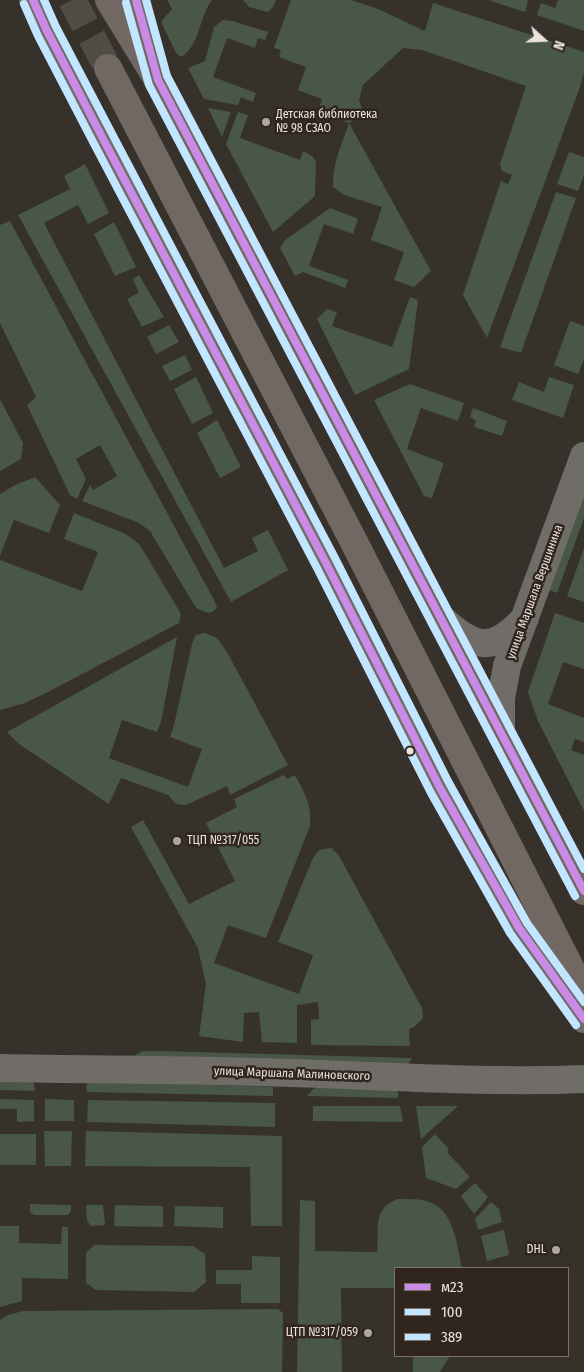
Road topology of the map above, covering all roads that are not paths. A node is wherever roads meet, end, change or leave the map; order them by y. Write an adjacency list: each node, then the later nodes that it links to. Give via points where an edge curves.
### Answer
1 (33, 0): 12 (street, via 440,788 519,928)
2 (109, 0): 5 (main road)
3 (136, 0): 5 (street)
4 (108, 68): 11 (main road)
5 (158, 80): 8 (main road)
6 (584, 456): 7 (street, улица Маршала Вершинина)
7 (526, 617): 8 (street, via 503,639 488,643 459,634); 9 (street, улица Маршала Вершинина, via 507,666 501,698)
8 (441, 618): 9 (main road)
9 (501, 730): 10 (main road)
10 (584, 891)
11 (584, 995)
12 (584, 1019)
13 (0, 1068): 14 (street, улица Маршала Малиновского)
14 (584, 1079)

